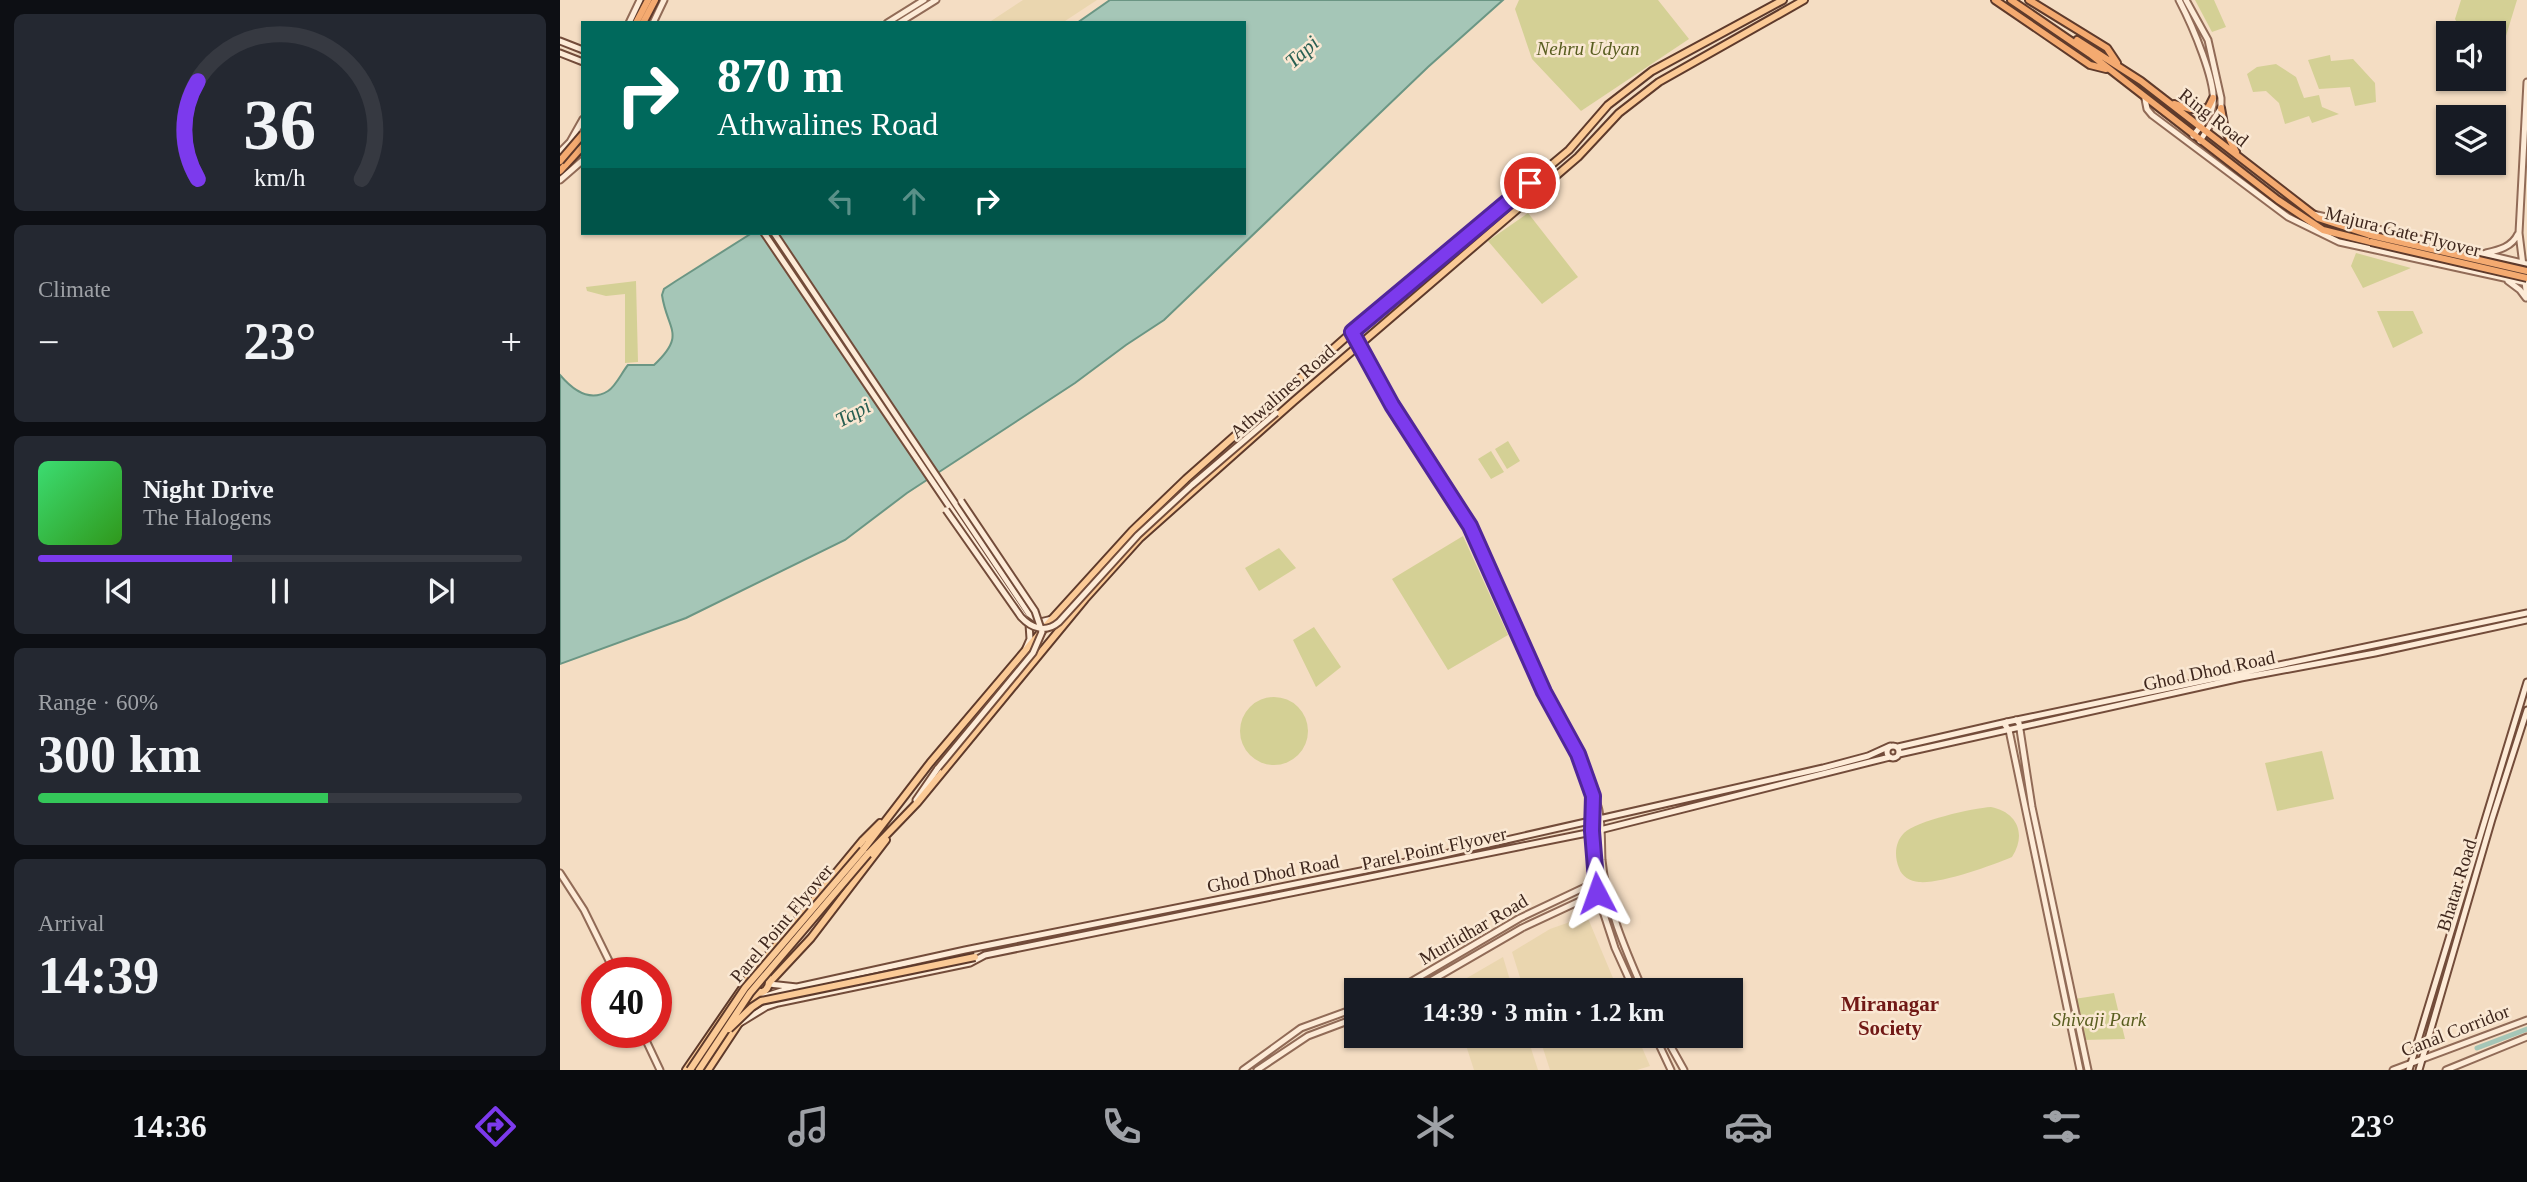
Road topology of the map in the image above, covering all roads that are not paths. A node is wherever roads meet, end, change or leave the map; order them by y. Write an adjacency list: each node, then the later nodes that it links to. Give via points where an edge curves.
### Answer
1 (640, 0): 14 (main road)
2 (648, 0): 15 (highway)
3 (655, 0): 16 (highway)
4 (664, 0): 17 (main road)
5 (924, 0): 18 (main road)
6 (936, 0): 19 (main road)
7 (1783, 0): 61 (main road, Athwalines Road, via 1652,71 1608,105 1569,150)
8 (1804, 0): 63 (main road, Athwalines Road, via 1651,88)
9 (1995, 0): 26 (highway, via 2090,65)
10 (2014, 0): 22 (highway)
11 (2029, 0): 25 (highway, via 2107,48)
12 (2179, 0): 28 (main road, via 2200,43)
13 (2186, 0): 31 (main road, via 2208,40)
14 (630, 21)
15 (637, 21)
16 (644, 21)
17 (654, 21)
18 (890, 21)
19 (902, 21)
20 (560, 41): 21 (main road)
21 (581, 49)
22 (2091, 52): 25 (highway, Ring Road); 26 (highway, Ring Road)
23 (560, 53): 24 (main road)
24 (581, 61)
25 (2118, 65): 30 (highway, Ring Road)
26 (2108, 69): 29 (highway, Ring Road)
27 (2527, 82): 49 (main road)
28 (2213, 98): 30 (highway, via 2208,108 2201,110); 33 (main road, via 2211,112)
29 (2145, 99): 35 (highway, Ring Road); 56 (main road, via 2152,115 2288,217 2320,235)
30 (2169, 102): 33 (highway, Ring Road)
31 (2221, 108): 34 (main road); 42 (highway, via 2225,130)
32 (581, 122): 37 (main road)
33 (2199, 127): 34 (highway, Ring Road); 35 (main road)
34 (2206, 132): 38 (main road); 42 (highway, Ring Road)
35 (2193, 136): 38 (highway, Ring Road)
36 (581, 137): 43 (highway, bridge)
37 (572, 138): 39 (main road); 41 (main road)
38 (2200, 141): 47 (highway, Ring Road)
39 (581, 143)
40 (581, 146): 45 (highway)
41 (560, 152)
42 (2238, 155): 48 (highway, Ring Road)
43 (560, 161)
44 (581, 162): 46 (main road)
45 (560, 170)
46 (560, 180)
47 (2278, 200): 52 (highway, Majura Gate Flyover, via 2323,230)
48 (2313, 214): 52 (highway, Majura Gate Flyover); 53 (main road)
49 (2519, 233): 54 (main road, via 2507,246); 55 (main road)
50 (765, 235): 66 (main road)
51 (775, 235): 66 (main road)
52 (2371, 238): 57 (highway, Majura Gate Flyover, bridge); 59 (highway, Majura Gate Flyover, bridge)
53 (2473, 251): 54 (main road); 56 (main road)
54 (2483, 254): 55 (main road)
55 (2524, 263): 59 (main road)
56 (2469, 270): 58 (main road)
57 (2527, 271)
58 (2501, 277): 59 (main road); 60 (main road)
59 (2526, 281): 60 (main road)
60 (2527, 300)
61 (1360, 325): 62 (main road, Athwalines Road); 63 (main road)
62 (1352, 332): 64 (main road); 67 (main road, Athwalines Road, via 1186,479)
63 (1368, 338): 64 (main road, Athwalines Road)
64 (1360, 344): 65 (main road, Athwalines Road); 82 (main road, via 1392,405 1470,526 1544,692 1578,754)
65 (1294, 401): 66 (main road, bridge, via 1138,535 1051,628 1035,628 1021,617 946,510); 68 (main road, Athwalines Road, via 1140,538)
66 (944, 492): 70 (main road, via 1029,614 1040,622); 72 (main road, via 1029,624 1030,639); 84 (main road, bridge, via 961,501 1035,611 1042,632 1033,653 937,768)
67 (1088, 579): 68 (main road); 70 (main road, Athwalines Road)
68 (1097, 587): 84 (main road, Athwalines Road)
69 (2527, 613): 75 (main road)
70 (1052, 619): 72 (main road, Athwalines Road)
71 (2527, 620): 77 (main road, Ghod Dhod Road)
72 (1022, 654): 83 (main road, Athwalines Road)
73 (2527, 682): 119 (main road)
74 (2527, 710): 118 (main road, Bhatar Road)
75 (2016, 720): 76 (main road); 77 (main road)
76 (2007, 722): 78 (main road); 80 (main road)
77 (2018, 727): 78 (main road, Ghod Dhod Road); 129 (main road)
78 (2009, 730): 80 (main road, Ghod Dhod Road); 128 (main road)
79 (1890, 746): 80 (main road, Ghod Dhod Road); 81 (main road); 87 (main road, Ghod Dhod Road, via 1823,768)
80 (1898, 751): 81 (main road, Ghod Dhod Road, via 1895,758)
81 (1890, 757): 89 (main road, Parel Point Flyover)
82 (1593, 796): 87 (main road); 88 (main road)
83 (902, 801): 86 (main road, Parel Point Flyover)
84 (916, 804): 85 (main road, Athwalines Road)
85 (904, 816): 91 (main road, Parel Point Flyover); 105 (main road, via 811,938)
86 (889, 817): 91 (main road, Parel Point Flyover); 99 (main road, via 863,840)
87 (1601, 819): 88 (main road, Ghod Dhod Road); 89 (main road)
88 (1593, 821): 90 (main road); 106 (main road, Ghod Dhod Road)
89 (1600, 830): 90 (main road, Parel Point Flyover); 93 (main road)
90 (1592, 831): 94 (main road); 98 (main road, Parel Point Flyover)
91 (865, 852): 113 (main road, Parel Point Flyover, bridge, via 750,993); 121 (main road, Parel Point Flyover, bridge, via 745,988)
92 (560, 873): 97 (main road)
93 (1604, 878): 94 (main road, Murlidhar Road); 95 (main road)
94 (1597, 881): 96 (main road); 100 (main road, Murlidhar Road, via 1520,918)
95 (1607, 889): 96 (main road, Murlidhar Road); 103 (main road)
96 (1597, 893): 101 (main road, Murlidhar Road, via 1533,922); 102 (main road)
97 (607, 957)
98 (978, 957): 112 (main road, via 970,963 778,1003); 113 (main road, bridge, via 761,1001)
99 (755, 971): 104 (main road); 105 (main road, via 765,973)
100 (1418, 978)
101 (1436, 978)
102 (1629, 978)
103 (1638, 978)
104 (748, 980): 107 (main road, via 750,989); 110 (main road)
105 (769, 983): 106 (main road, Ghod Dhod Road); 107 (main road)
106 (793, 987): 107 (main road, via 766,996)
107 (760, 992): 112 (main road)
108 (1344, 1012): 124 (main road, via 1301,1028)
109 (2527, 1020): 118 (main road, Canal Corridor)
110 (717, 1022): 112 (main road); 121 (main road)
111 (1344, 1022): 125 (main road, via 1308,1036)
112 (737, 1025): 123 (main road)
113 (721, 1037): 122 (main road, Parel Point Flyover, bridge)
114 (2527, 1037): 133 (main road)
115 (650, 1048): 120 (main road)
116 (1661, 1048): 126 (main road)
117 (1672, 1048): 127 (main road)
118 (2422, 1059): 119 (main road, Canal Corridor); 132 (main road, Bhatar Road)
119 (2412, 1063): 130 (main road, Canal Corridor); 131 (main road)
120 (660, 1070)
121 (688, 1070)
122 (699, 1070)
123 (708, 1070)
124 (1244, 1070)
125 (1257, 1070)
126 (1671, 1070)
127 (1684, 1070)
128 (2080, 1070)
129 (2088, 1070)
130 (2393, 1070)
131 (2409, 1070)
132 (2419, 1070)
133 (2446, 1070)

